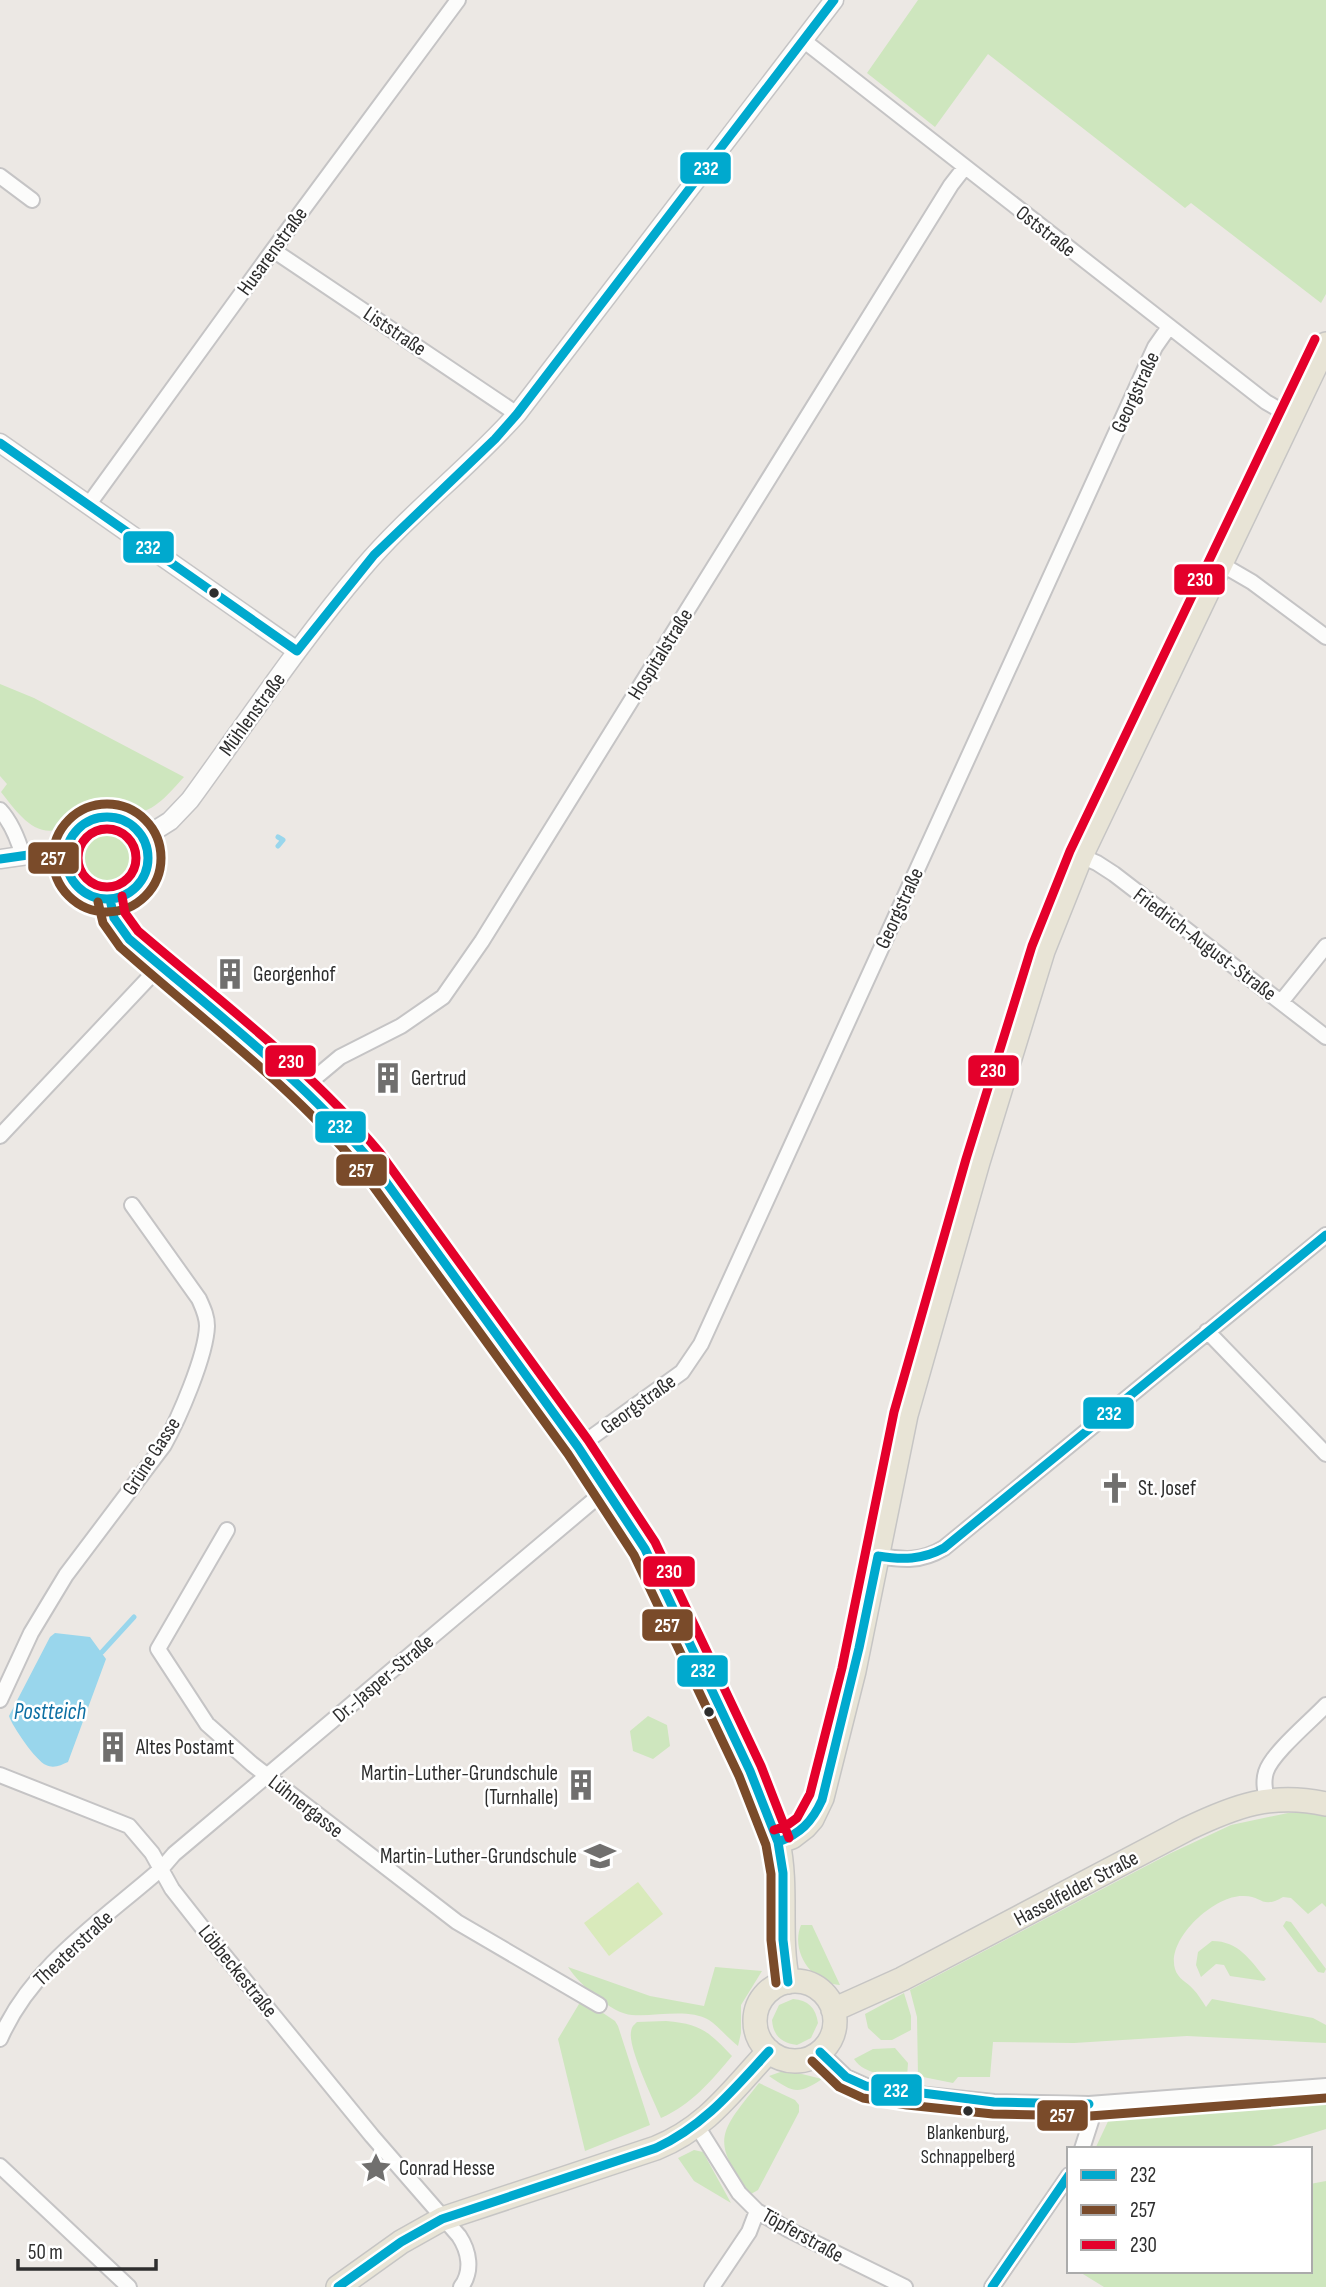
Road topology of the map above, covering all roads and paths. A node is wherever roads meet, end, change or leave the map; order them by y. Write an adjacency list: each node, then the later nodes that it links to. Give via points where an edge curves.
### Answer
1 (458, 0): 7 (street, Husarenstraße)
2 (834, 0): 3 (street, Mühlenstraße)
3 (803, 40): 4 (street, Oststraße); 10 (street, Mühlenstraße)
4 (965, 167): 8 (street, Oststraße); 28 (street, Hospitalstraße, via 443,997 401,1026 340,1057)
5 (0, 176): 6 (street)
6 (32, 200)
7 (273, 250): 10 (street, Liststraße); 13 (street, Husarenstraße)
8 (1169, 327): 11 (street, Oststraße); 33 (street, Georgstraße, via 1155,348 701,1344 682,1372)
9 (1326, 344): 11 (main road)
10 (517, 414): 16 (street, Mühlenstraße, via 380,549)
11 (1292, 417): 14 (main road)
12 (0, 443): 13 (street)
13 (89, 504): 16 (street)
14 (1221, 564): 15 (street); 21 (main road)
15 (1326, 637)
16 (297, 651): 18 (street, Mühlenstraße, via 190,800 170,821)
17 (0, 810): 20 (street)
18 (143, 838): 19 (street, via 123,820 96,818 74,833); 23 (street, via 148,858 143,878 129,893)
19 (66, 853): 20 (street); 23 (street, via 67,870 77,887 92,897)
20 (23, 856): 22 (street)
21 (1081, 856): 26 (street, Friedrich-August-Straße, via 1114,874); 37 (main road, via 1043,951 978,1162 906,1415)
22 (0, 859)
23 (110, 899): 25 (street, via 121,929)
24 (1326, 946): 26 (street)
25 (159, 967): 28 (street); 29 (street)
26 (1281, 1002): 27 (street, Friedrich-August-Straße)
27 (1326, 1037)
28 (303, 1088): 33 (street, via 370,1160)
29 (0, 1136)
30 (132, 1205): 38 (street, Grüne Gasse, via 199,1299 207,1327 204,1340 164,1445 66,1575 31,1633)
31 (1326, 1235): 32 (street)
32 (1207, 1331): 34 (street); 37 (street, via 944,1548 908,1560)
33 (578, 1447): 35 (street)
34 (1326, 1454)
35 (607, 1489): 41 (street, Dr.-Jasper-Straße); 44 (street, via 645,1549 682,1625 750,1770)
36 (227, 1530): 41 (street, Lühnergasse, via 158,1650 207,1724)
37 (878, 1556): 44 (main road, via 822,1798 805,1827)
38 (0, 1700)
39 (1326, 1705): 42 (street, via 1273,1759 1264,1783)
40 (0, 1775): 45 (street, Löbbeckestraße, via 129,1826)
41 (267, 1775): 45 (street, Dr.-Jasper-Straße); 47 (street, Lühnergasse, via 457,1922)
42 (1267, 1800): 43 (main road, Hasselfelder Straße, via 1290,1798); 48 (main road, Hasselfelder Straße, via 1230,1809 1186,1829 902,1979)
43 (1326, 1804)
44 (778, 1842): 46 (main road)
45 (162, 1868): 49 (street, Theaterstraße, via 46,1969 12,2014); 59 (street, Löbbeckestraße, via 172,1889 212,1940)
46 (788, 1982): 48 (main road, via 805,1982 819,1989); 50 (main road, via 771,1990 757,2010 758,2035)
47 (599, 2005)
48 (833, 2010): 51 (main road, via 833,2033)
49 (0, 2039)
50 (769, 2051): 51 (main road, via 797,2061); 54 (main road)
51 (820, 2052): 53 (street, via 846,2077 866,2086 994,2102)
52 (1326, 2086): 53 (street)
53 (1089, 2104): 55 (street, via 1091,2121)
54 (697, 2126): 58 (street, Töpferstraße, via 739,2193); 59 (main road, via 656,2148)
55 (1083, 2147)
56 (0, 2166): 61 (street)
57 (1067, 2178): 65 (street)
58 (757, 2211): 60 (street); 64 (street, Töpferstraße)
59 (442, 2219): 62 (main road); 63 (street, Löbbeckestraße, via 459,2236 468,2257 469,2269)
60 (720, 2284)
61 (129, 2287)
62 (338, 2287)
63 (461, 2287)
64 (905, 2287)
65 (992, 2287)

